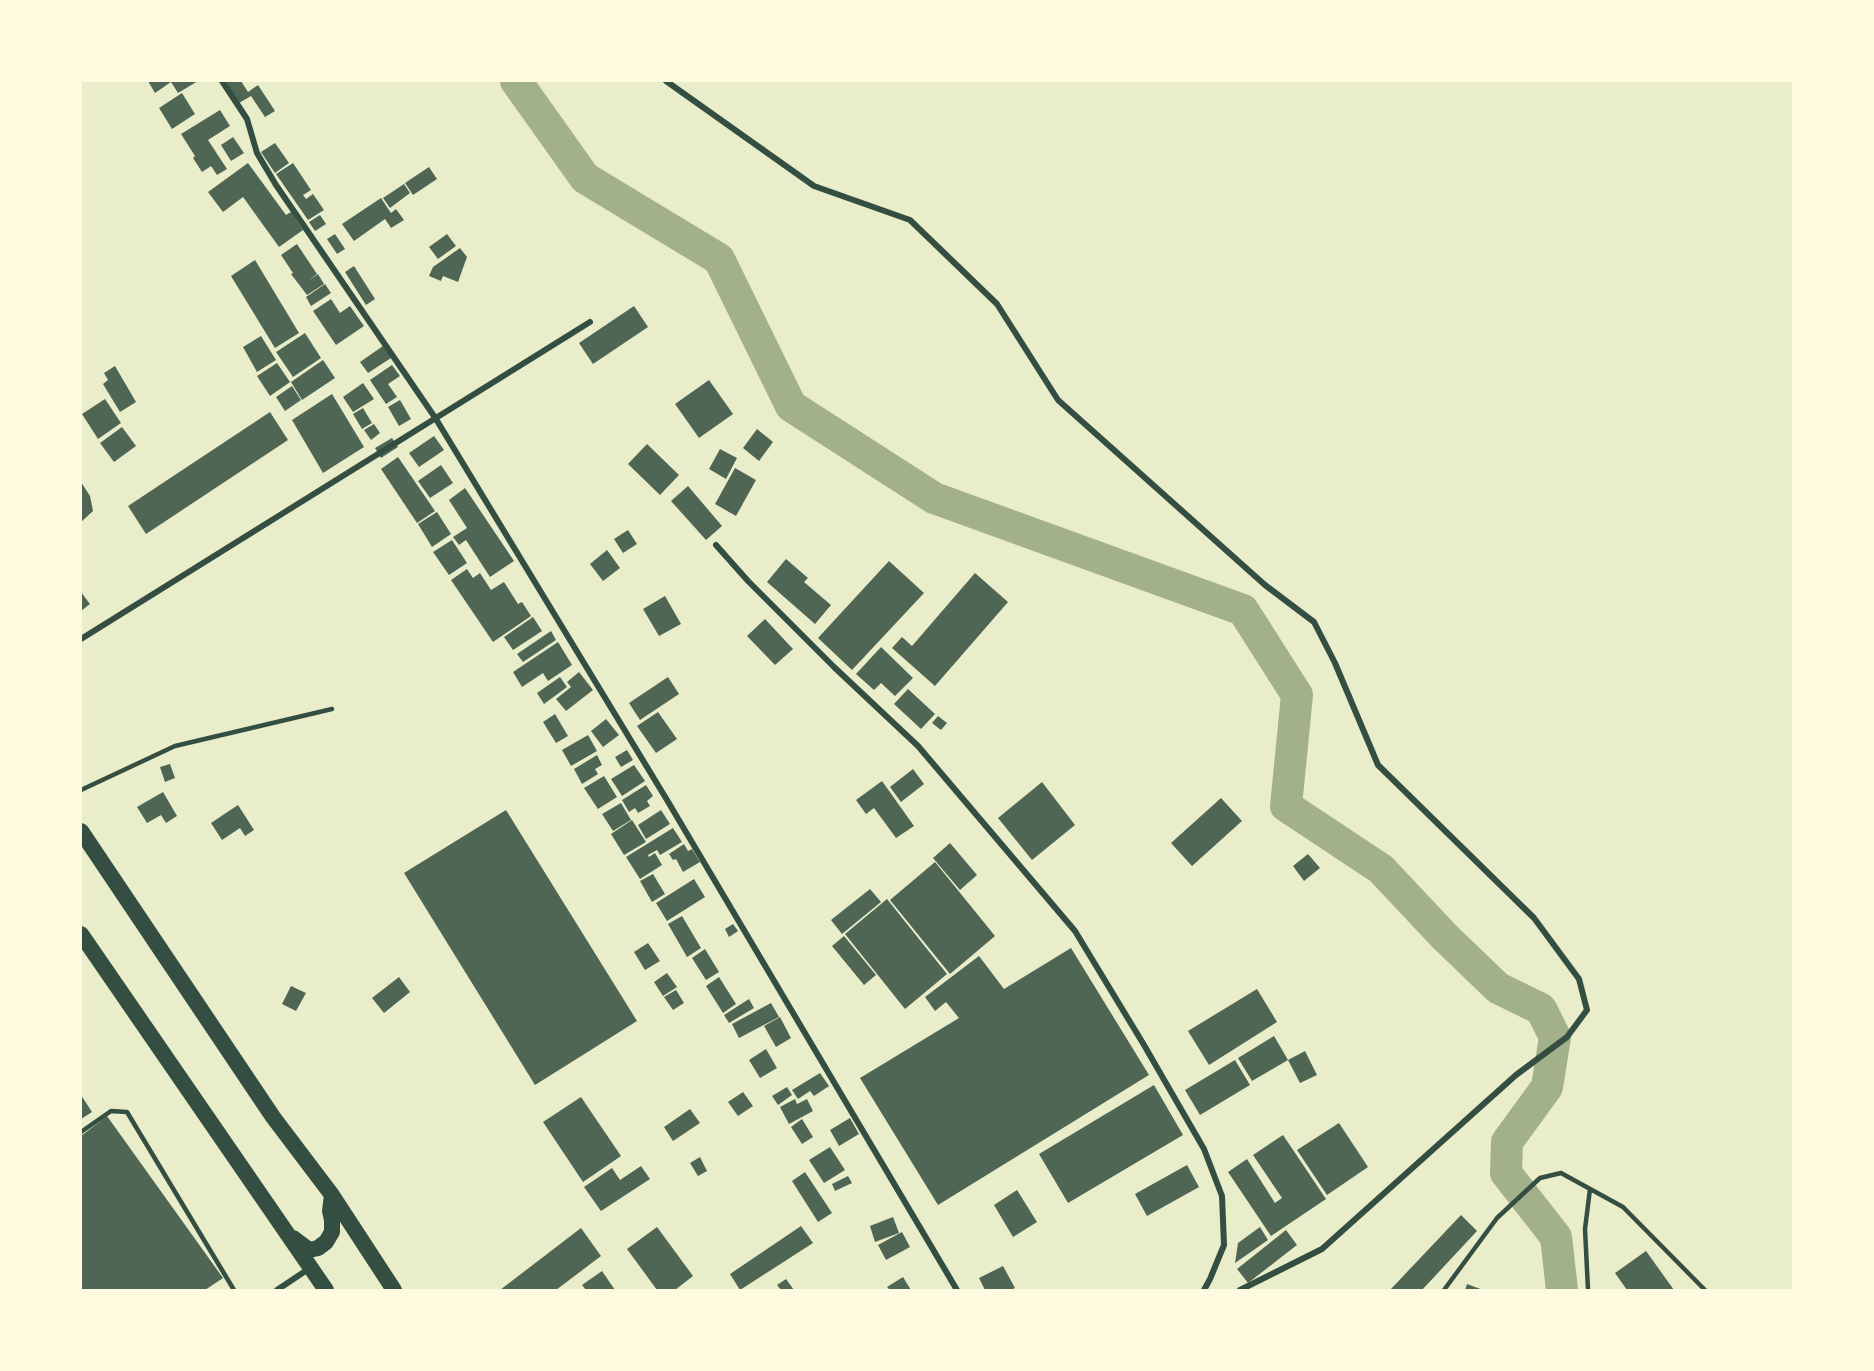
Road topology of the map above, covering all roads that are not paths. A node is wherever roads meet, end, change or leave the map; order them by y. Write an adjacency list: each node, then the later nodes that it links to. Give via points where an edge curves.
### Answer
1 (222, 81): 4 (street, via 247,119 257,153 276,185)
2 (666, 81): 24 (street, via 814,186 910,220 997,304 1059,400 1264,585 1314,622 1378,765 1534,918 1579,979 1587,1010 1567,1037 1516,1075 1322,1249)
3 (590, 321): 4 (street)
4 (436, 419): 6 (street); 22 (street, via 668,800)
5 (716, 544): 23 (street, via 834,667 918,746 1075,931 1204,1149 1222,1196 1224,1245)
6 (81, 639)
7 (332, 709): 8 (lane, via 175,746)
8 (81, 790)
9 (81, 831): 11 (highway)
10 (81, 853): 11 (highway)
11 (105, 866): 15 (highway, via 273,1117)
12 (81, 934): 16 (highway)
13 (81, 1132): 18 (lane, via 111,1111 127,1112)
14 (1590, 1189): 25 (lane, via 1561,1173 1540,1178 1497,1218); 26 (lane, via 1585,1229); 27 (lane, via 1623,1208)
15 (332, 1195): 16 (highway, via 332,1232 323,1245 309,1250); 21 (highway)
16 (286, 1232): 17 (highway)
17 (311, 1268): 19 (street); 20 (highway)
18 (234, 1290)
19 (278, 1290)
20 (326, 1290)
21 (394, 1290)
22 (957, 1290)
23 (1204, 1290)
24 (1240, 1290)
25 (1444, 1290)
26 (1588, 1290)
27 (1705, 1290)

